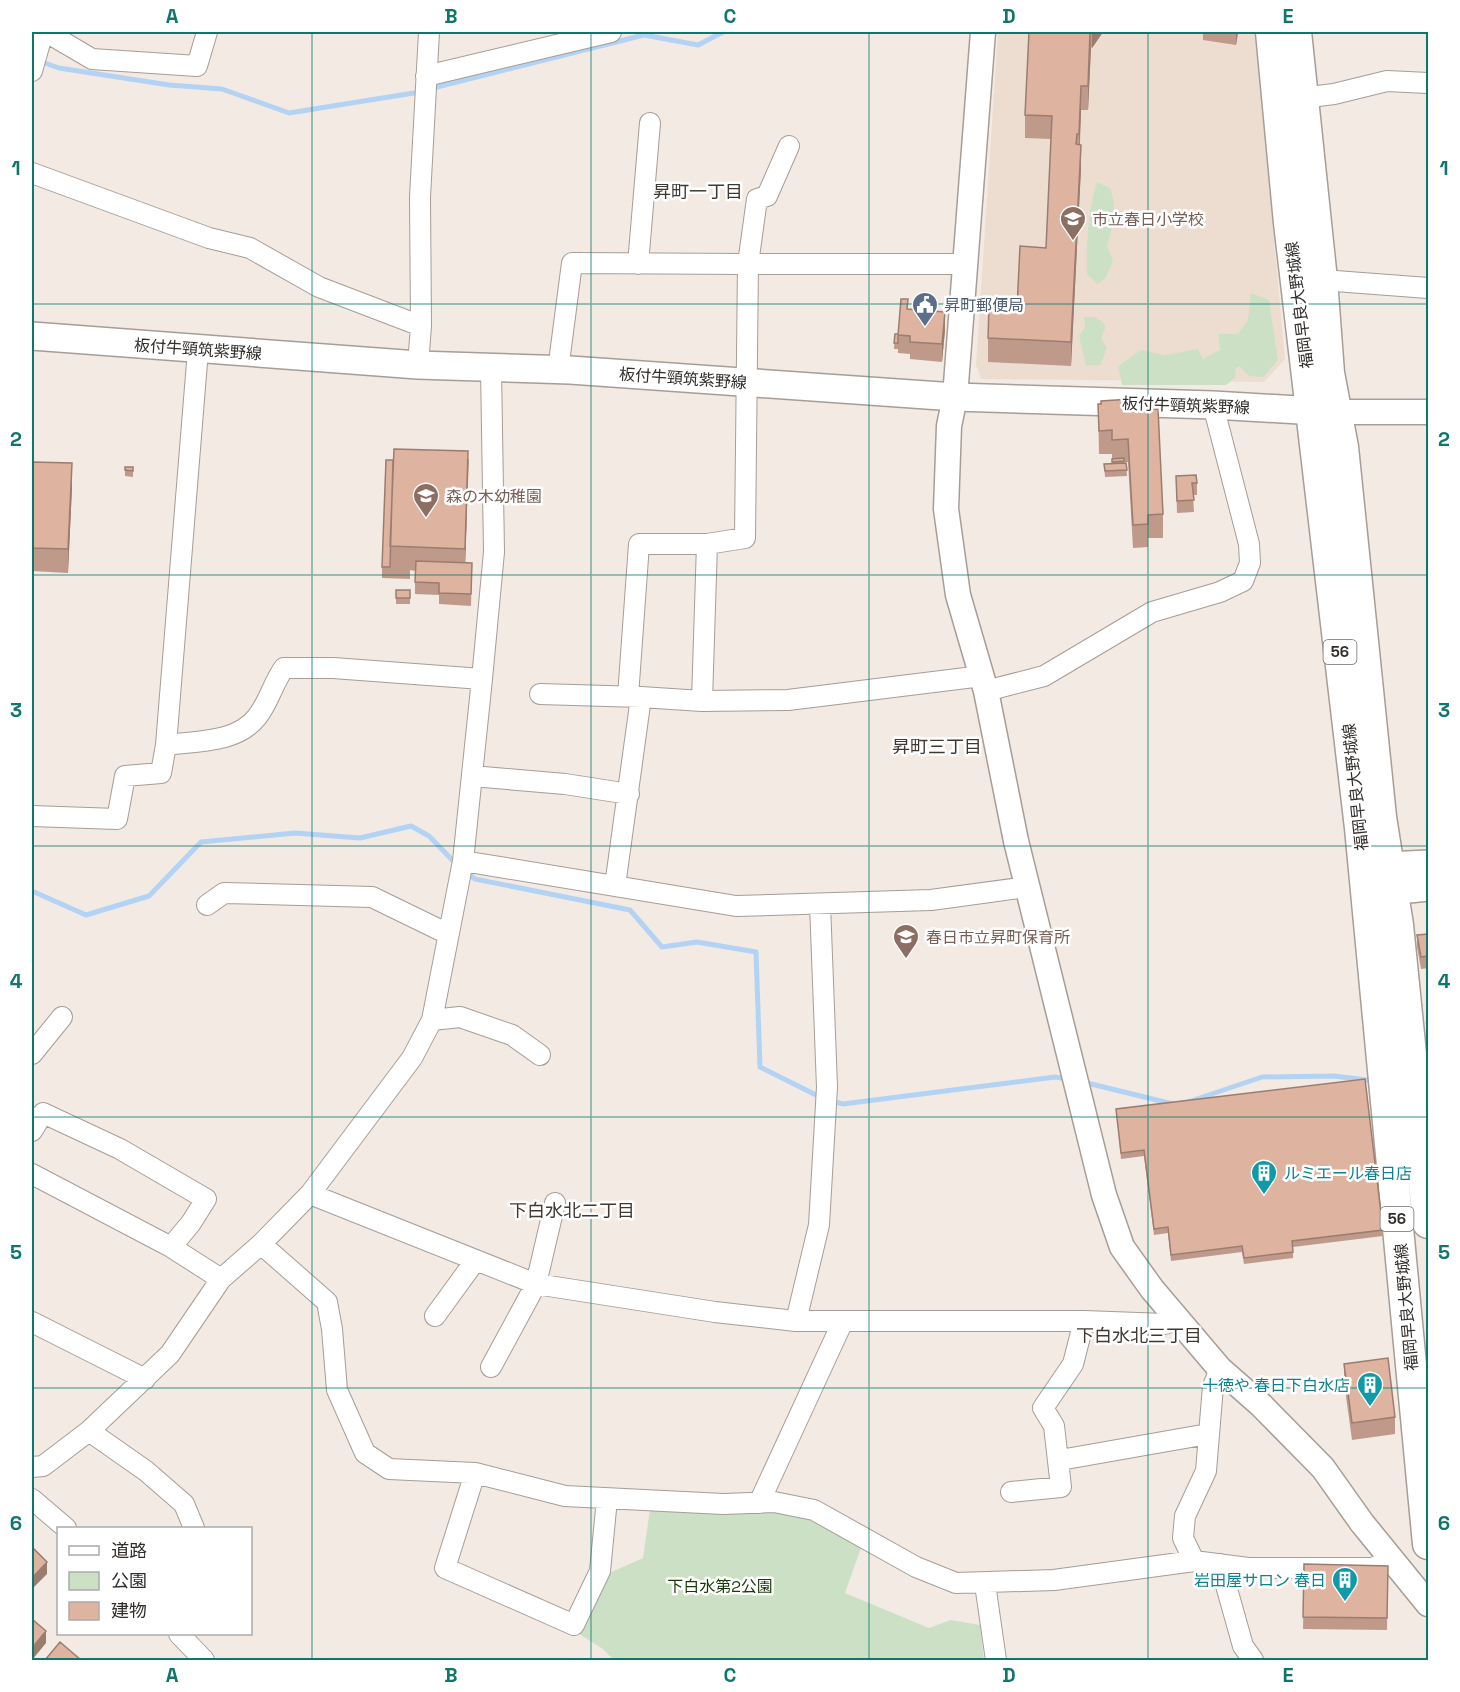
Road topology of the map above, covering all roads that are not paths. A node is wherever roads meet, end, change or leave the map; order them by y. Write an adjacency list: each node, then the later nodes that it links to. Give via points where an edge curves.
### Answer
1 (207, 32): 7 (street, via 198,66 92,59)
2 (429, 32): 9 (street)
3 (610, 32): 9 (street)
4 (983, 32): 17 (street)
5 (1271, 32): 29 (main road, 福岡早良大野城線 / 56)
6 (1296, 32): 11 (main road, 福岡早良大野城線 / 56)
7 (43, 34): 8 (street)
8 (32, 71)
9 (426, 75): 20 (street, via 420,197)
10 (1428, 83): 11 (street, via 1387,81)
11 (1302, 98): 18 (main road, 福岡早良大野城線 / 56)
12 (644, 134): 15 (street)
13 (789, 146): 16 (street, via 767,196 757,199)
14 (32, 173): 20 (street, via 209,238 250,248 319,287)
15 (638, 264): 16 (street); 25 (street, via 572,263)
16 (747, 264): 17 (street); 26 (street)
17 (966, 264): 27 (street)
18 (1322, 280): 19 (street); 29 (main road, 福岡早良大野城線 / 56, via 1329,373)
19 (1428, 288)
20 (421, 326): 23 (street)
21 (32, 336): 22 (main road, 板付牛頸筑紫野線)
22 (198, 350): 23 (main road, 板付牛頸筑紫野線); 37 (street)
23 (418, 365): 24 (main road, 板付牛頸筑紫野線)
24 (491, 368): 25 (main road, 板付牛頸筑紫野線); 32 (street, via 494,552)
25 (558, 370): 26 (main road, 板付牛頸筑紫野線)
26 (747, 382): 27 (main road, 板付牛頸筑紫野線); 31 (street, via 745,538)
27 (955, 397): 28 (main road, 板付牛頸筑紫野線); 33 (street, via 948,426 946,508 958,595)
28 (1213, 405): 29 (main road, 板付牛頸筑紫野線); 33 (street, via 1250,544 1250,563 1243,581 1152,612 1044,676)
29 (1323, 411): 30 (street); 43 (main road, 福岡早良大野城線 / 56, via 1360,828)
30 (1428, 412)
31 (707, 544): 35 (street, via 639,544); 36 (street)
32 (482, 679): 37 (street, via 285,668 258,716 241,731); 38 (street)
33 (984, 683): 36 (street, via 788,700); 45 (street)
34 (540, 694): 35 (street)
35 (634, 697): 36 (street); 39 (street)
36 (702, 701)
37 (166, 745): 40 (street, via 161,773 125,776 117,819)
38 (472, 776): 39 (street); 41 (street)
39 (629, 794): 44 (street)
40 (32, 816)
41 (463, 861): 44 (street); 49 (street)
42 (1428, 864): 43 (main road)
43 (1378, 879): 46 (main road); 59 (main road, 福岡早良大野城線 / 56); 85 (main road, 福岡早良大野城線 / 56)
44 (615, 886): 47 (street, via 735,906)
45 (1027, 887): 47 (street, via 931,900); 65 (street, via 1104,1195 1122,1247)
46 (1428, 887)
47 (820, 904): 70 (street, via 827,1087 819,1225)
48 (207, 905): 49 (street, via 224,893 372,897)
49 (448, 934): 51 (street)
50 (62, 1017): 52 (street)
51 (432, 1020): 53 (street, via 460,1017 512,1035); 57 (street, via 412,1058)
52 (32, 1054)
53 (540, 1055)
54 (37, 1111): 55 (street); 61 (street, via 120,1149 206,1199)
55 (32, 1131)
56 (32, 1173): 61 (street)
57 (310, 1194): 60 (street); 62 (street)
58 (555, 1203): 64 (street)
59 (1428, 1223)
60 (261, 1244): 63 (street); 78 (street, via 327,1302 337,1390 365,1453 389,1469)
61 (171, 1247): 63 (street)
62 (475, 1261): 64 (street); 66 (street)
63 (221, 1279): 73 (street, via 170,1354)
64 (536, 1284): 70 (street); 71 (street)
65 (1175, 1315): 68 (street, via 1164,1324); 72 (street)
66 (435, 1316)
67 (843, 1321): 68 (street); 70 (street); 82 (street)
68 (1084, 1321): 76 (street, via 1073,1364 1043,1408 1054,1426)
69 (32, 1322): 73 (street)
70 (796, 1322)
71 (492, 1367)
72 (1220, 1369): 75 (street, via 1213,1386); 87 (street, via 1323,1468)
73 (145, 1379): 74 (street)
74 (89, 1431): 77 (street, via 43,1466); 84 (street, via 146,1471 184,1504)
75 (1208, 1434): 76 (street); 86 (street, via 1206,1471 1185,1516 1183,1539)
76 (1060, 1460): 79 (street, via 1061,1487)
77 (32, 1467)
78 (475, 1473): 81 (street, via 564,1496); 81 (street, via 445,1568 574,1625 600,1571)
79 (1011, 1492)
80 (32, 1498): 83 (street)
81 (607, 1498): 82 (street)
82 (759, 1503): 89 (street, via 814,1510 916,1567 956,1583)
83 (65, 1527)
84 (194, 1527)
85 (1428, 1544)
86 (1194, 1561): 88 (street); 89 (street, via 1054,1580)
87 (1391, 1561): 88 (street, via 1372,1568 1248,1568); 90 (street)
88 (1220, 1564): 94 (street, via 1243,1646)
89 (985, 1584): 93 (street)
90 (1428, 1604)
91 (179, 1635): 92 (street)
92 (204, 1660)
93 (996, 1660)
94 (1253, 1660)

